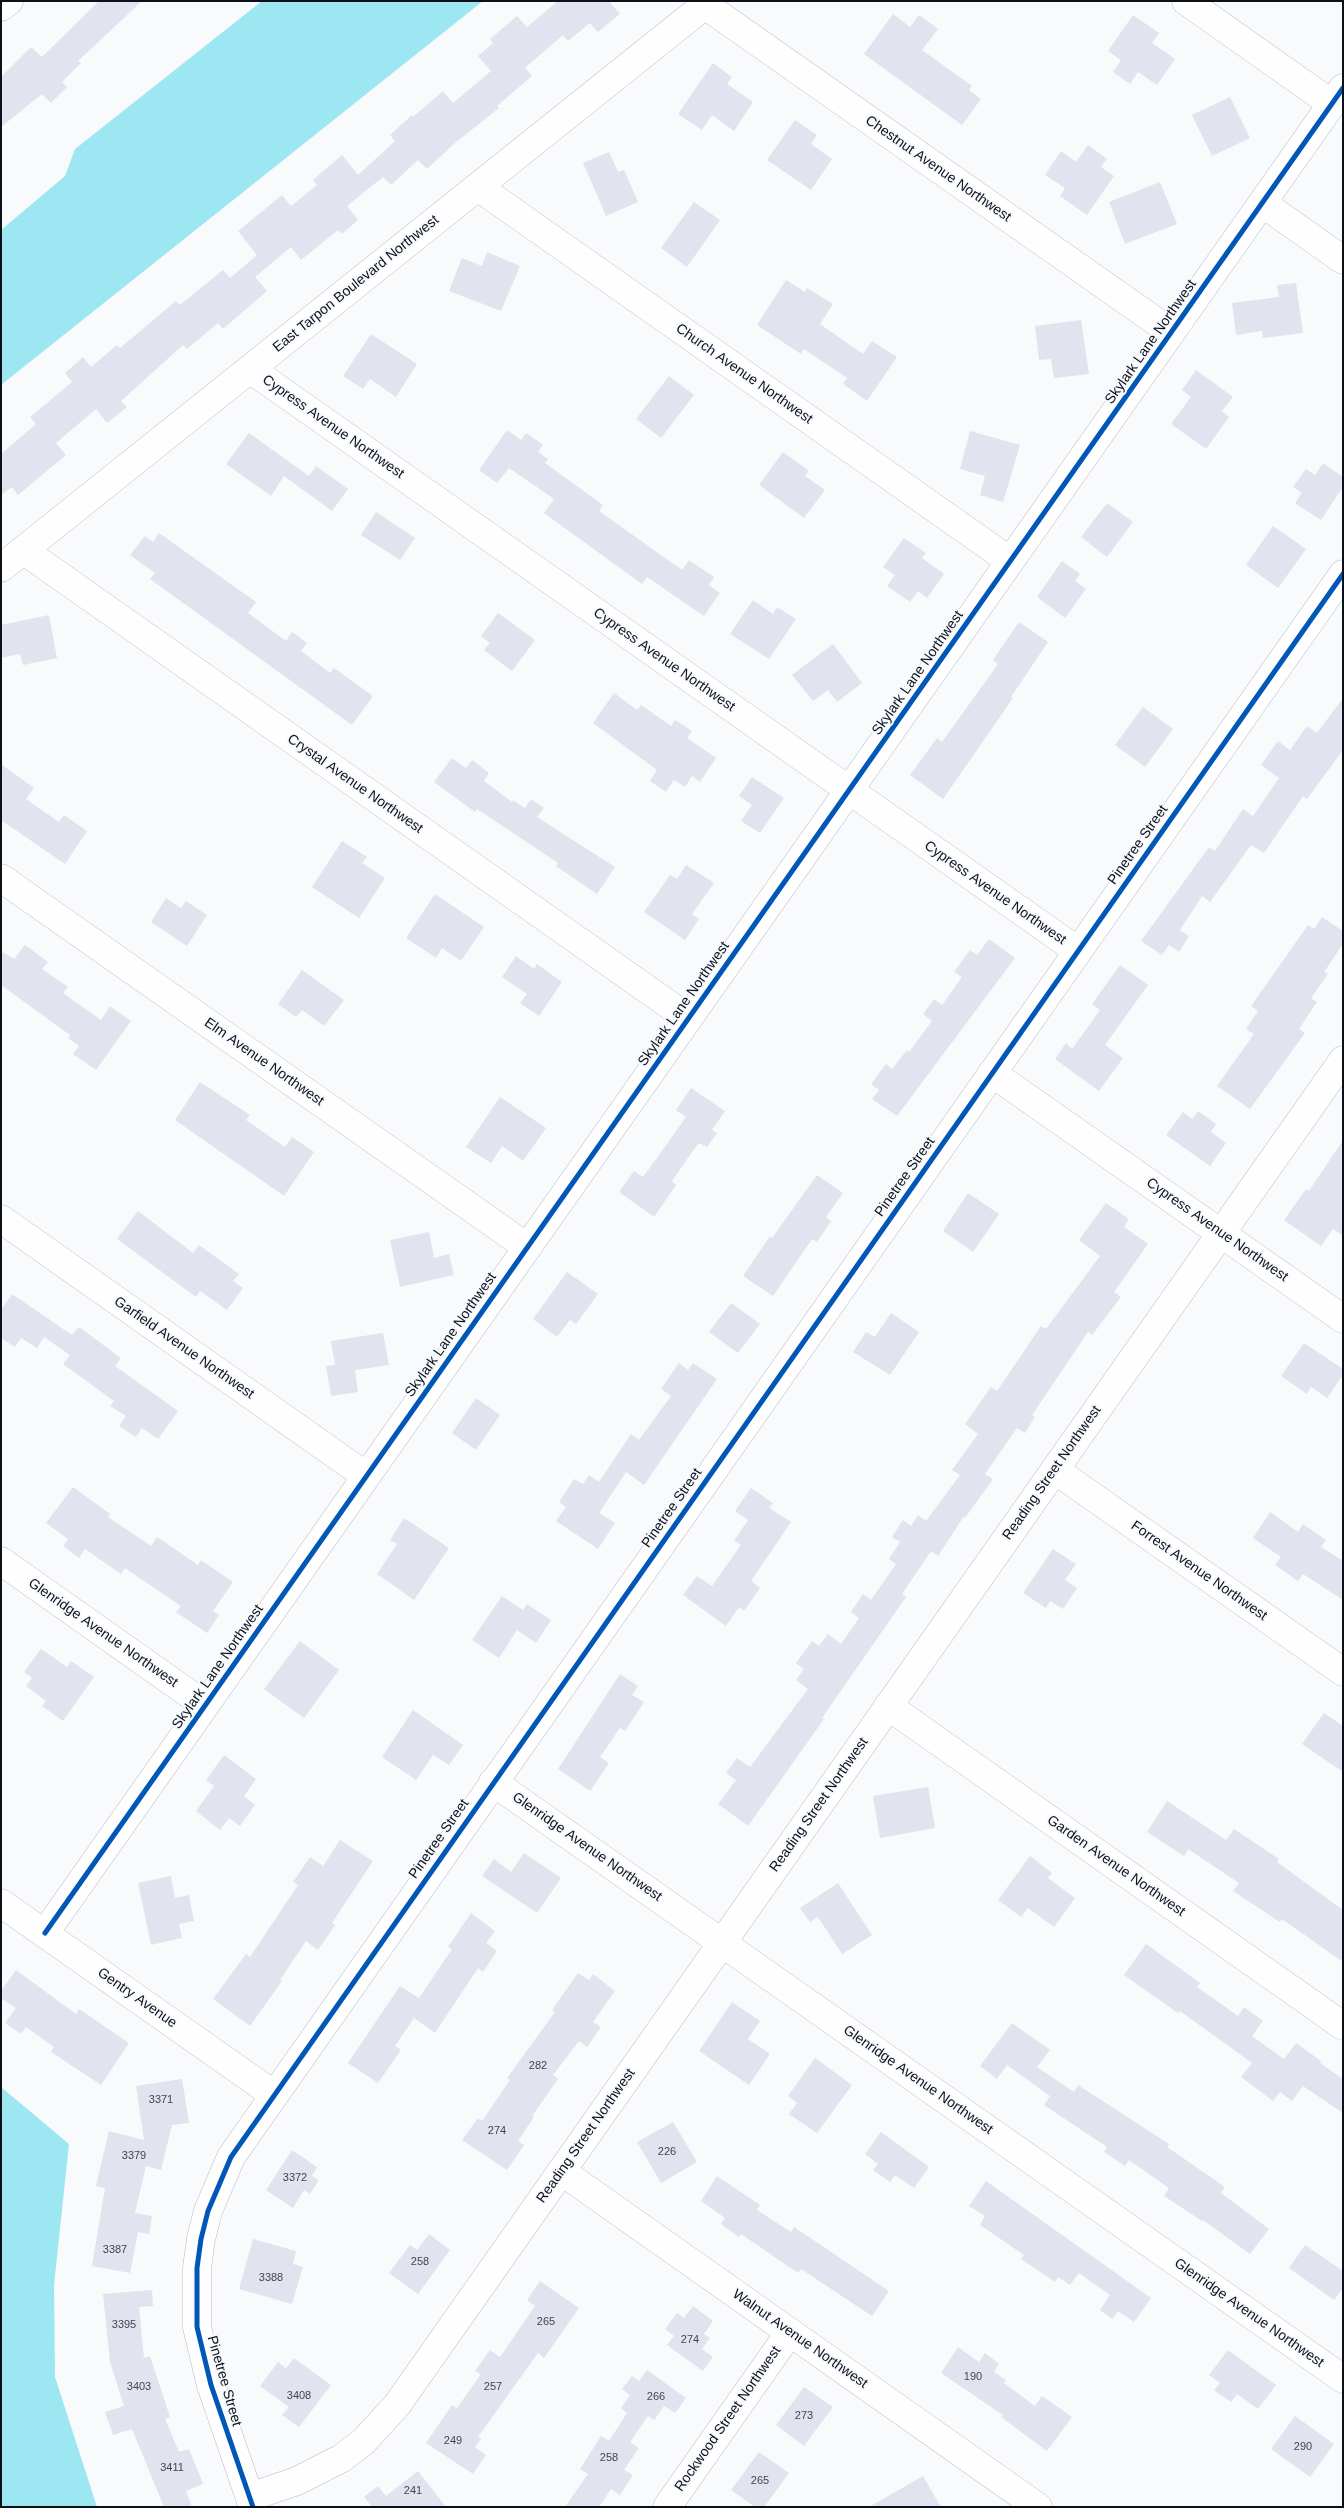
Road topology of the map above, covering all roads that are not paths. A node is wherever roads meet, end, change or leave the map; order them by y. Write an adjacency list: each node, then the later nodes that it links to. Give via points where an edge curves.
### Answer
1 (8, 1): 4 (street)
2 (1186, 1): 5 (street)
3 (708, 3): 6 (street, East Tarpon Boulevard Northwest); 9 (street, Chestnut Avenue Northwest)
4 (1, 7)
5 (1337, 96): 7 (street, Skylark Lane Northwest)
6 (478, 187): 10 (street, East Tarpon Boulevard Northwest); 12 (street, Church Avenue Northwest)
7 (1262, 203): 8 (street); 9 (street, Skylark Lane Northwest)
8 (1343, 260)
9 (1171, 332): 12 (street, Skylark Lane Northwest)
10 (250, 369): 11 (street, East Tarpon Boulevard Northwest); 15 (street, Cypress Avenue Northwest)
11 (23, 550): 13 (street, East Tarpon Boulevard Northwest); 18 (street, Crystal Avenue Northwest)
12 (1010, 561): 15 (street, Skylark Lane Northwest)
13 (1, 568)
14 (1343, 574): 17 (street, Pinetree Street)
15 (849, 790): 17 (street, Cypress Avenue Northwest); 18 (street, Skylark Lane Northwest)
16 (1, 878): 23 (street, Elm Avenue Northwest)
17 (1078, 951): 20 (street, Pinetree Street)
18 (688, 1018): 23 (street, Skylark Lane Northwest)
19 (1343, 1060): 22 (street, Reading Street Northwest)
20 (992, 1073): 22 (street, Cypress Avenue Northwest); 31 (street, Pinetree Street)
21 (1, 1219): 26 (street, Garfield Avenue Northwest)
22 (1221, 1233): 24 (street, Cypress Avenue Northwest); 25 (street, Reading Street Northwest)
23 (527, 1247): 26 (street, Skylark Lane Northwest)
24 (1343, 1319)
25 (1054, 1470): 28 (street, Forrest Avenue Northwest); 30 (street, Reading Street Northwest)
26 (366, 1476): 29 (street, Skylark Lane Northwest)
27 (1, 1561): 29 (street, Glenridge Avenue Northwest)
28 (1343, 1672)
29 (206, 1705): 33 (street, Skylark Lane Northwest)
30 (888, 1706): 34 (street, Reading Street Northwest); 35 (street, Garden Avenue Northwest)
31 (493, 1782): 34 (street, Glenridge Avenue Northwest); 36 (street, Pinetree Street)
32 (1, 1903): 33 (street, Gentry Avenue)
33 (45, 1933): 36 (street, Gentry Avenue)
34 (722, 1943): 37 (street, Reading Street Northwest); 39 (street, Glenridge Avenue Northwest)
35 (1343, 2026)
36 (273, 2094): 40 (street, Pinetree Street, via 231,2157 218,2183 208,2211 197,2268 197,2327 202,2355)
37 (561, 2171): 38 (street, Walnut Avenue Northwest); 40 (street, Reading Street Northwest, via 381,2424 363,2442 321,2470)
38 (790, 2332): 41 (street, Walnut Avenue Northwest); 42 (street, Rockwood Street Northwest)
39 (1343, 2379)
40 (252, 2502)
41 (1022, 2502)
42 (667, 2507)

